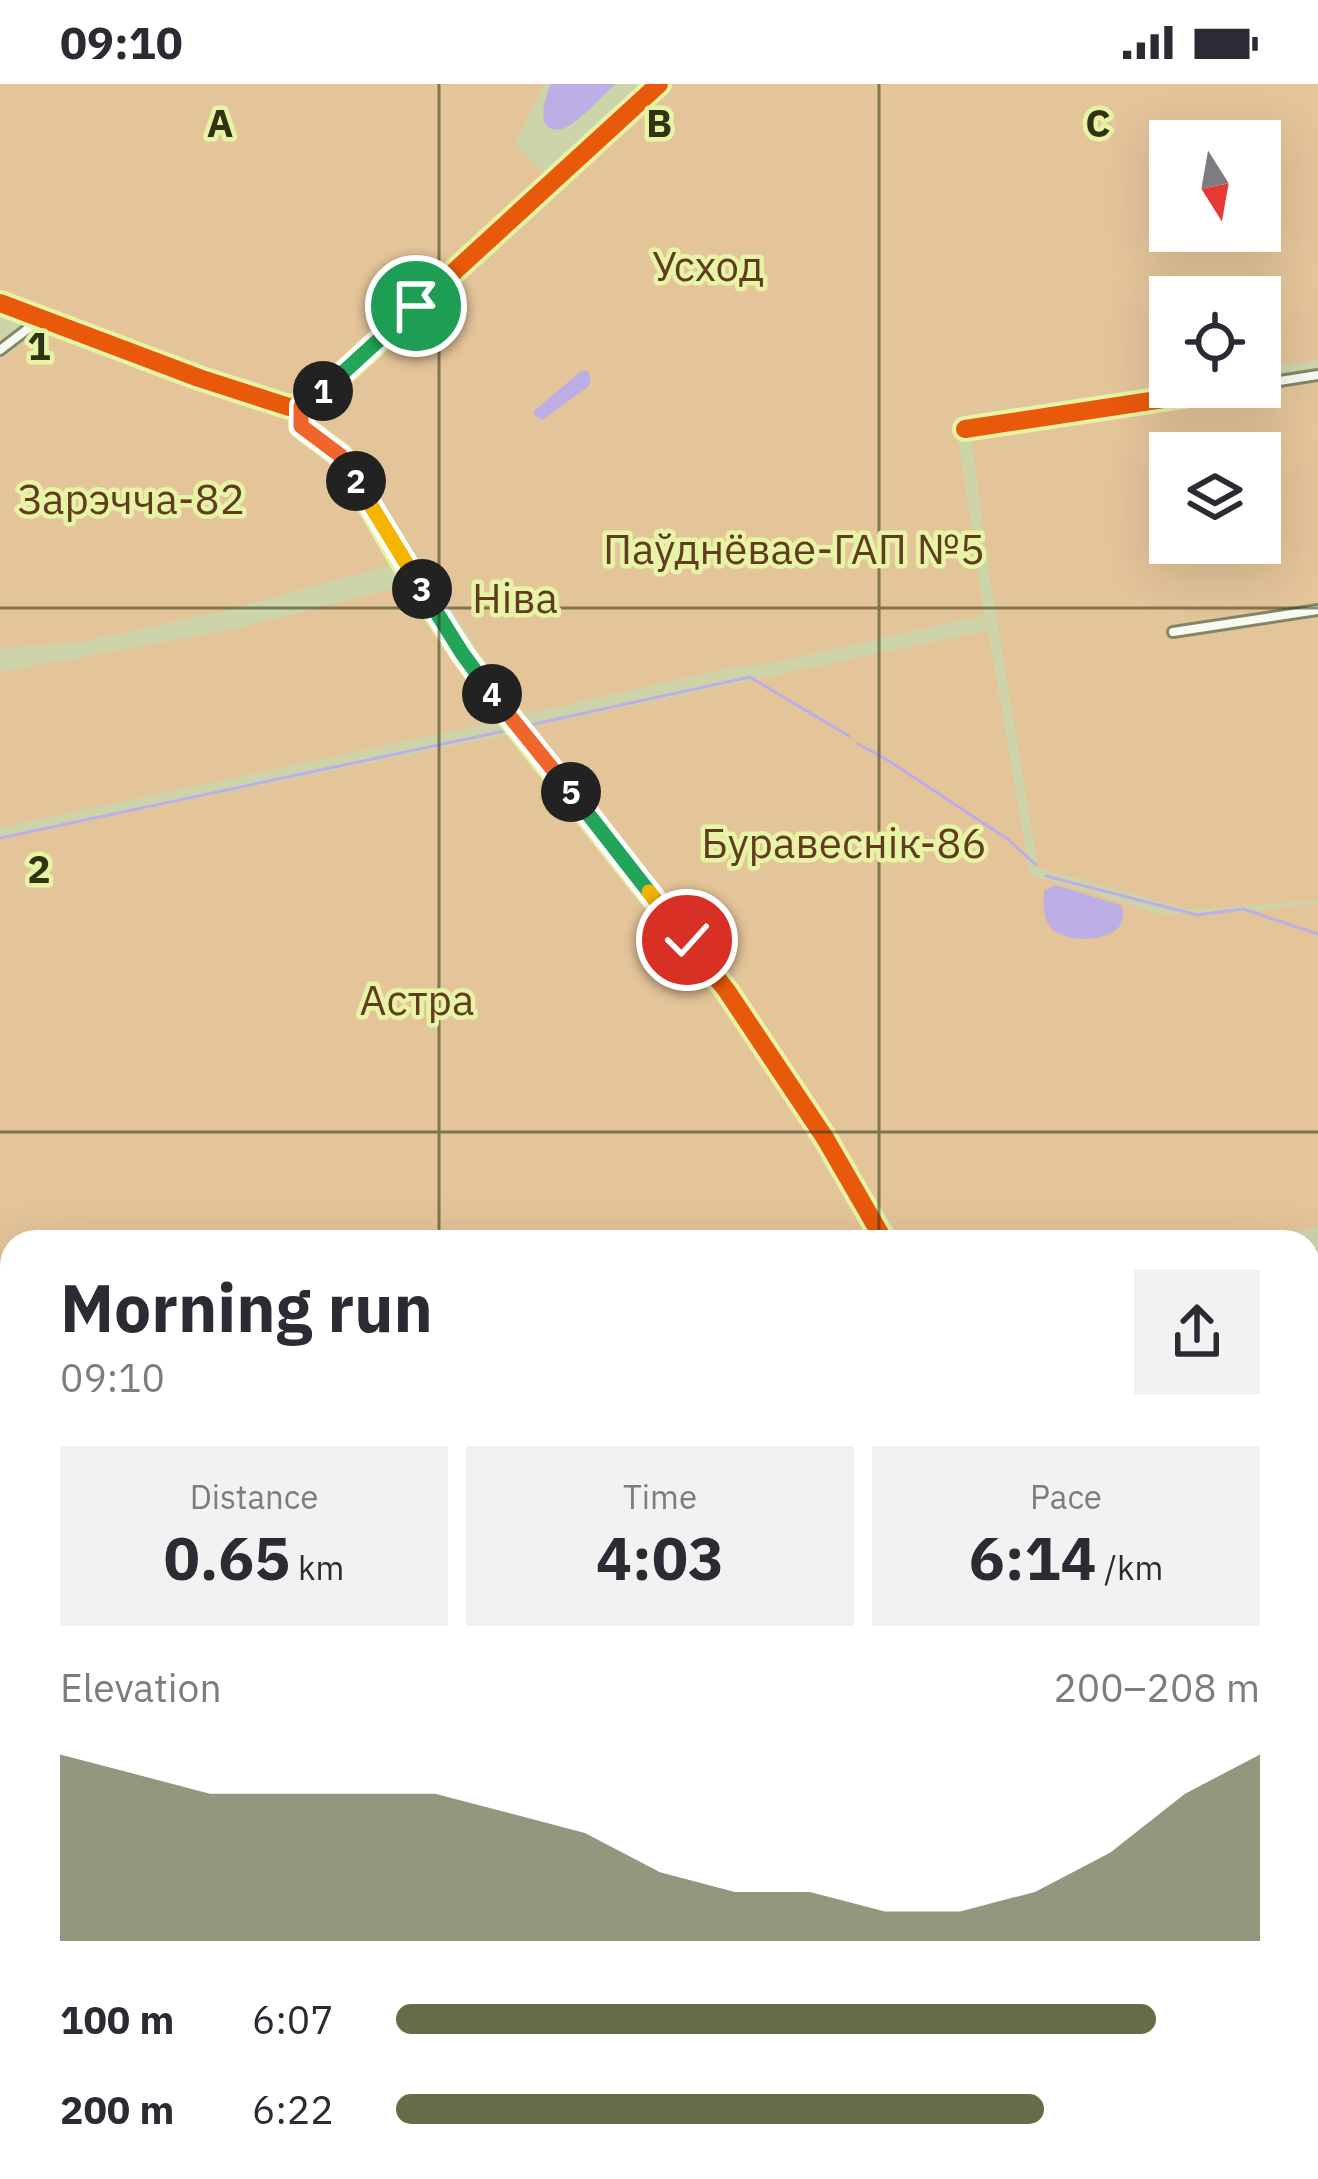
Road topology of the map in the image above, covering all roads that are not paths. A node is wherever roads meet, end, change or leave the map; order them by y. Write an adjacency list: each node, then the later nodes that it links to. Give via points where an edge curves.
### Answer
1 (658, 84): 8 (street)
2 (0, 303): 3 (street)
3 (40, 320): 4 (street); 8 (street)
4 (0, 350)
5 (1318, 375): 6 (street)
6 (1281, 381)
7 (1149, 401): 9 (street)
8 (301, 406): 12 (street, via 301,426 341,456 462,653 727,991)
9 (965, 429)
10 (1318, 610): 11 (street)
11 (1173, 632)
12 (878, 1230)

